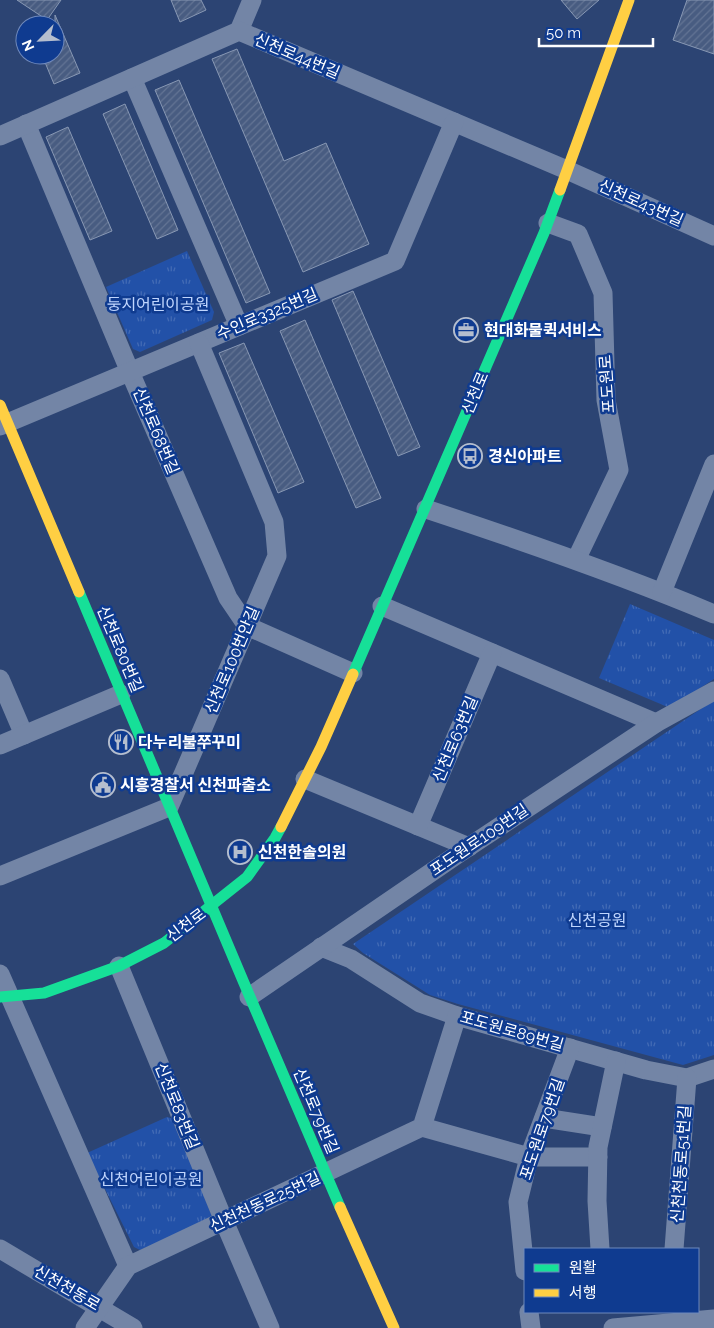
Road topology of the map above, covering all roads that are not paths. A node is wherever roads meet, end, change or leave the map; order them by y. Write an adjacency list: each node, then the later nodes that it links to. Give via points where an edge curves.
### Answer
1 (252, 0): 3 (street)
2 (628, 0): 8 (street, 신천로)
3 (239, 32): 4 (street, 신천로44번길); 5 (street, 신천로44번길)
4 (132, 78): 6 (street, 신천로44번길); 11 (street)
5 (454, 122): 8 (street, 신천로44번길); 11 (street, 수인로3325번길, via 395,261)
6 (26, 124): 7 (street, 신천로44번길); 13 (street, 신천로68번길)
7 (0, 136)
8 (567, 170): 9 (street, 신천로); 10 (street, 신천로43번길)
9 (548, 222): 17 (street, 신천로); 18 (street, 포도원로, via 578,234 603,294 606,400 619,470)
10 (714, 236)
11 (239, 326): 12 (street, 수인로3325번길)
12 (199, 343): 13 (street, 수인로3325번길); 22 (street, 신천로100번안길, via 274,522 277,556)
13 (130, 372): 15 (street, 수인로3325번길); 22 (street, 신천로68번길, via 228,598)
14 (0, 405): 15 (street, 신천로80번길)
15 (4, 424): 27 (street, 신천로80번길)
16 (714, 464): 19 (street)
17 (426, 508): 18 (street); 20 (street, 신천로)
18 (576, 560): 19 (street)
19 (662, 592): 21 (street)
20 (382, 606): 23 (street); 24 (street, 신천로)
21 (714, 614)
22 (247, 626): 24 (street); 32 (street, 신천로100번안길)
23 (492, 653): 28 (street); 33 (street, 신천로63번길)
24 (353, 674): 31 (street, 신천로)
25 (0, 679): 29 (street)
26 (714, 691): 28 (street, 포도원로109번길)
27 (121, 694): 29 (street); 32 (street, 신천로80번길)
28 (656, 723): 34 (street, 포도원로109번길)
29 (24, 735): 30 (street)
30 (0, 745)
31 (305, 779): 33 (street); 36 (street, 신천로, via 276,838 247,877)
32 (169, 806): 35 (street); 36 (street, 신천로80번길)
33 (418, 826): 34 (street)
34 (469, 847): 37 (street, 포도원로109번길)
35 (0, 876)
36 (211, 907): 38 (street, 신천로, via 164,943); 41 (street, 신천로79번길)
37 (321, 947): 41 (street, 포도원로109번길); 42 (street, 포도원로89번길, via 351,958 420,1003)
38 (119, 966): 40 (street, 신천로, via 44,993); 53 (street, 신천로83번길)
39 (0, 974): 40 (street)
40 (5, 997): 58 (street)
41 (249, 997): 52 (street, 신천로79번길)
42 (457, 1016): 43 (street, 포도원로89번길); 48 (street)
43 (570, 1048): 44 (street, 포도원로89번길); 47 (street, 포도원로79번길)
44 (616, 1061): 46 (street, 포도원로89번길); 49 (street)
45 (714, 1069): 46 (street)
46 (687, 1078): 55 (street, 신천천동로51번길)
47 (544, 1118): 49 (street); 50 (street, 포도원로79번길)
48 (422, 1127): 50 (street); 52 (street, 신천천동로25번길)
49 (602, 1127): 51 (street)
50 (529, 1157): 51 (street); 57 (street, 포도원로79번길, via 518,1202)
51 (598, 1157): 54 (street)
52 (325, 1173): 53 (street, 신천천동로25번길); 66 (street, 신천로79번길)
53 (224, 1221): 58 (street, 신천천동로25번길); 65 (street, 신천로83번길)
54 (600, 1248)
55 (674, 1248)
56 (0, 1249): 61 (street, 신천천동로)
57 (524, 1261)
58 (128, 1266): 61 (street, 신천천동로25번길)
59 (529, 1313): 67 (street)
60 (612, 1313): 68 (street)
61 (91, 1318): 64 (street, 신천천동로)
62 (714, 1319): 63 (street)
63 (669, 1321): 68 (street)
64 (133, 1328)
65 (270, 1328)
66 (394, 1328)
67 (531, 1328)
68 (614, 1328)

